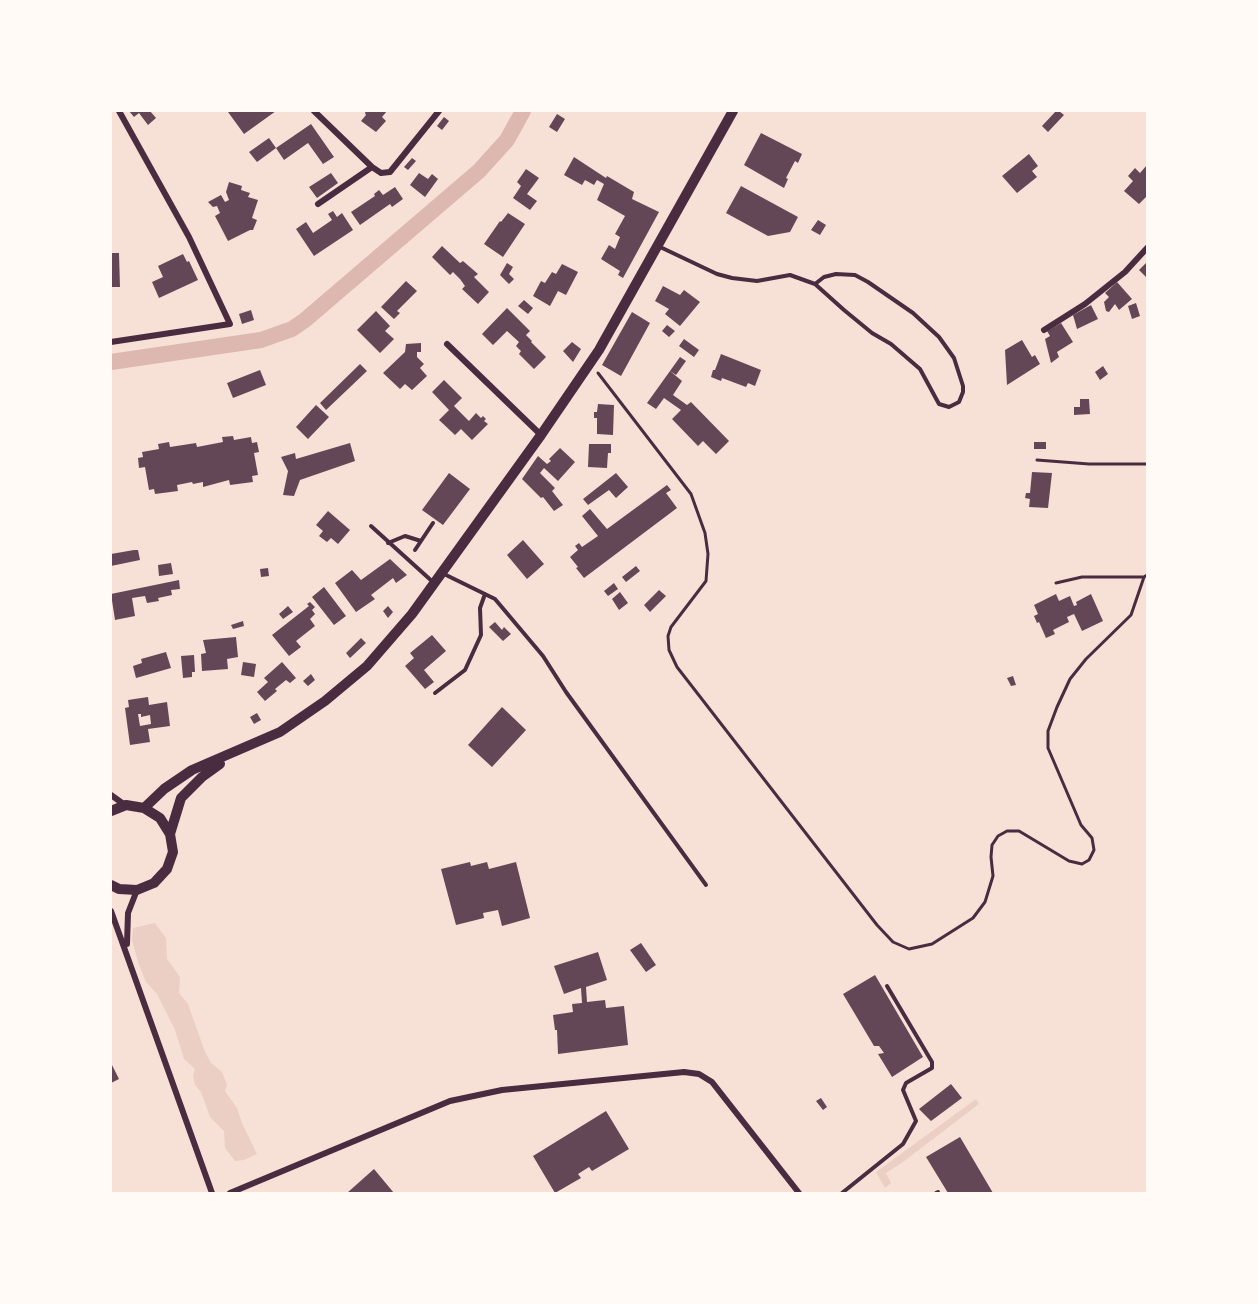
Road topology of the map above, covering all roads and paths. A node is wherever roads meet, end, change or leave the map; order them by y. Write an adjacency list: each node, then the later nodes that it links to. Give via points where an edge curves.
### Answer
1 (119, 111): 11 (street, via 189,237 230,324)
2 (314, 111): 5 (street)
3 (439, 111): 5 (street, via 390,172 381,173)
4 (733, 111): 7 (street)
5 (372, 167): 6 (street)
6 (318, 204)
7 (657, 245): 9 (lane, via 732,278 757,280 790,275); 13 (street)
8 (1147, 248): 10 (street, via 1125,272 1085,304)
9 (815, 284): 9 (lane, via 920,369 939,404 949,407 959,402 963,386 954,358 939,337 913,313 855,275 836,273)
10 (1044, 330)
11 (111, 342)
12 (447, 344): 14 (street)
13 (590, 363): 14 (street); 23 (path, via 691,494 705,533 706,581 668,636 677,667 877,925 893,942 909,949 932,944 973,918 986,902 993,876 992,846 1007,831 1020,831 1069,861 1082,864 1089,860 1094,850 1092,838 1081,825 1048,748 1048,731 1070,680 1131,615)
14 (541, 435): 22 (street)
15 (1037, 460): 16 (path)
16 (1147, 465)
17 (433, 523): 19 (lane)
18 (371, 526): 20 (lane)
19 (422, 541): 20 (lane, via 405,536); 21 (lane)
20 (388, 543): 24 (lane)
21 (415, 550)
22 (441, 572): 24 (street); 26 (lane)
23 (1146, 576): 25 (path, via 1082,577)
24 (434, 583): 28 (street, via 367,666 280,732)
25 (1056, 583)
26 (485, 594): 27 (lane, via 480,608 481,635 465,670); 35 (lane, via 495,598 543,656)
27 (435, 693)
28 (240, 751): 31 (street, via 192,770); 33 (street, via 202,777 181,798)
29 (111, 795): 30 (street)
30 (126, 805): 31 (street); 32 (street)
31 (144, 807): 33 (street, via 160,818)
32 (111, 811)
33 (170, 834): 36 (street, via 172,852 167,869 154,883)
34 (111, 885): 36 (street)
35 (706, 885)
36 (137, 890): 38 (street, via 128,913)
37 (111, 911): 38 (street)
38 (127, 951): 41 (street)
39 (887, 986): 40 (lane, via 932,1068 906,1083 903,1090 916,1121 903,1144)
40 (845, 1192)
41 (213, 1193)
42 (230, 1193): 43 (street, via 450,1101 502,1090 684,1072 699,1074 712,1082)
43 (800, 1193)

